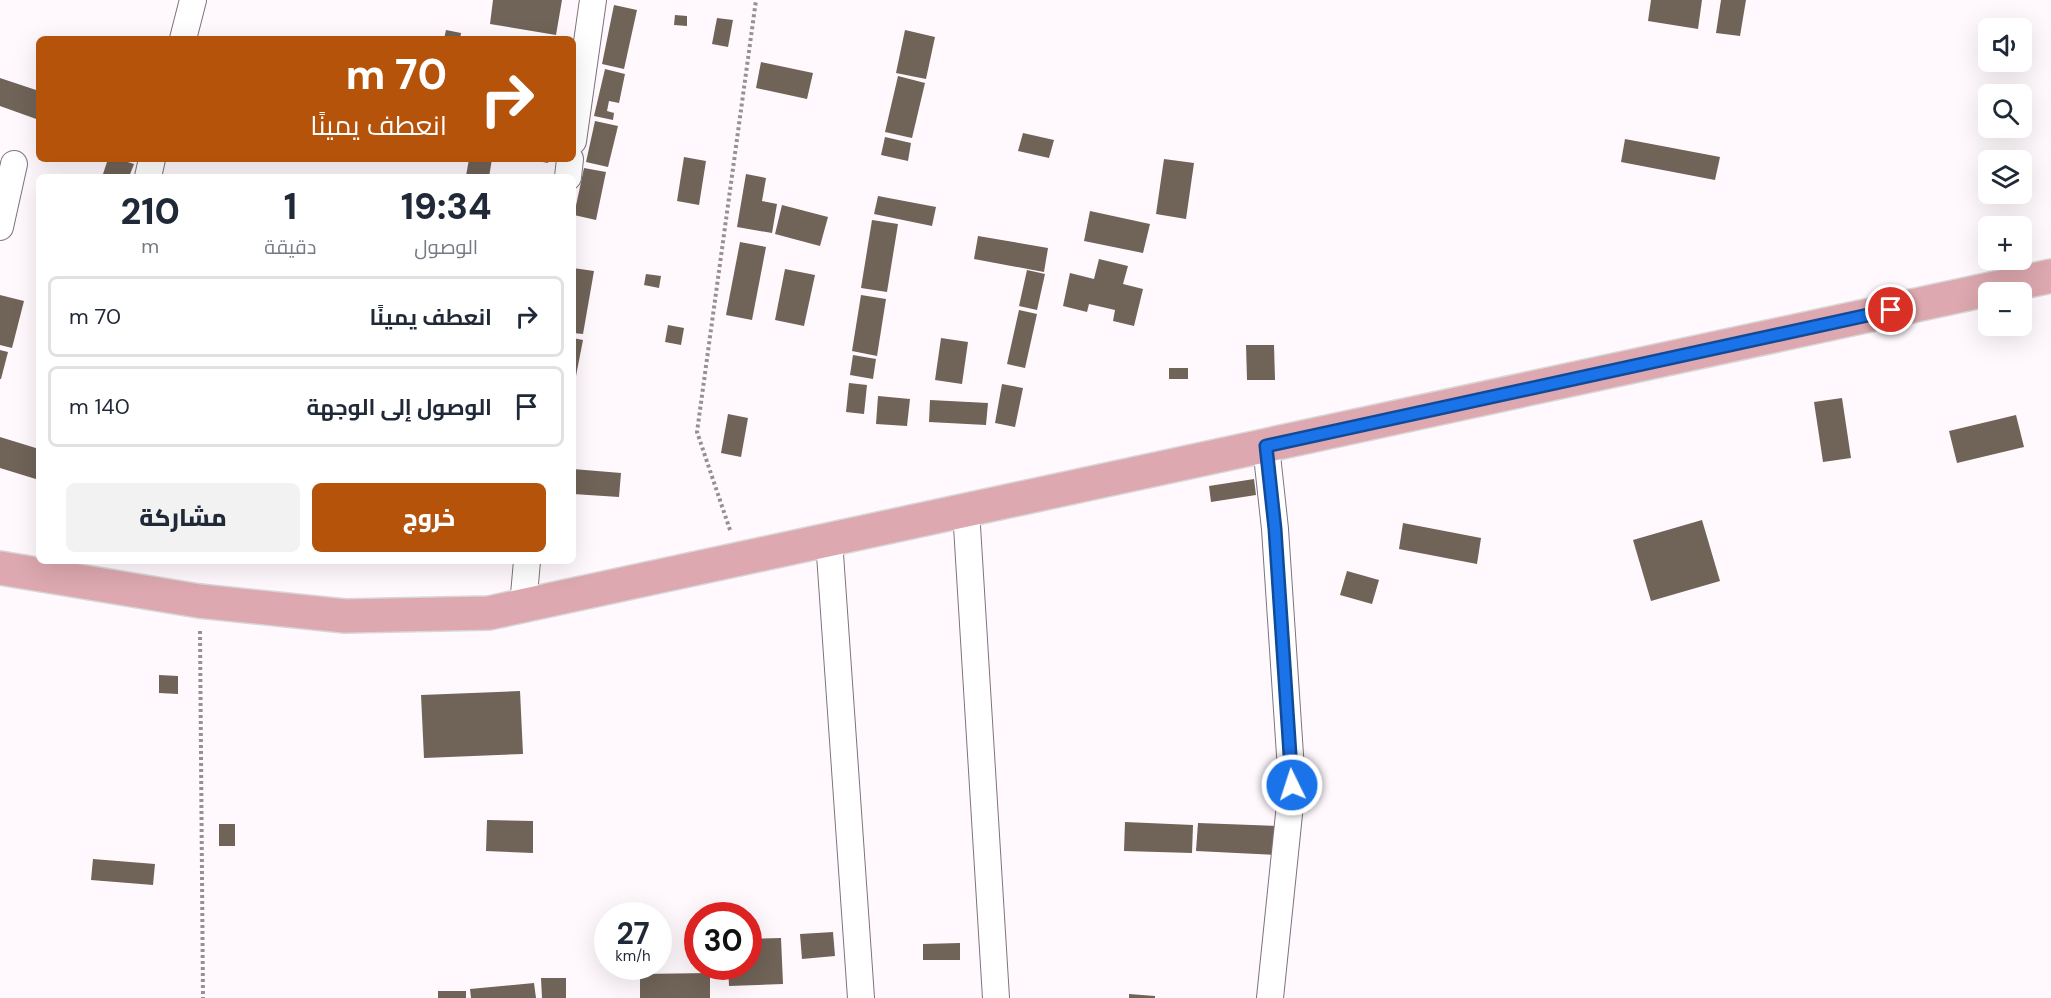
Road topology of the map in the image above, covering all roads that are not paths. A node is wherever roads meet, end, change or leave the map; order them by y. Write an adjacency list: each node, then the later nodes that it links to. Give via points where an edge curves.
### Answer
1 (193, 0): 3 (street)
2 (593, 0): 4 (street)
3 (184, 36)
4 (576, 120)
5 (14, 164): 6 (street)
6 (0, 227)
7 (2051, 276): 8 (main road)
8 (1266, 446): 9 (main road); 17 (street, via 1292,785)
9 (966, 510): 10 (main road); 16 (street)
10 (829, 540): 14 (main road); 15 (street)
11 (527, 564): 14 (street)
12 (0, 568): 13 (main road)
13 (49, 568): 14 (main road, via 199,600 345,616 489,613)
14 (523, 606)
15 (861, 998)
16 (996, 998)
17 (1270, 998)

